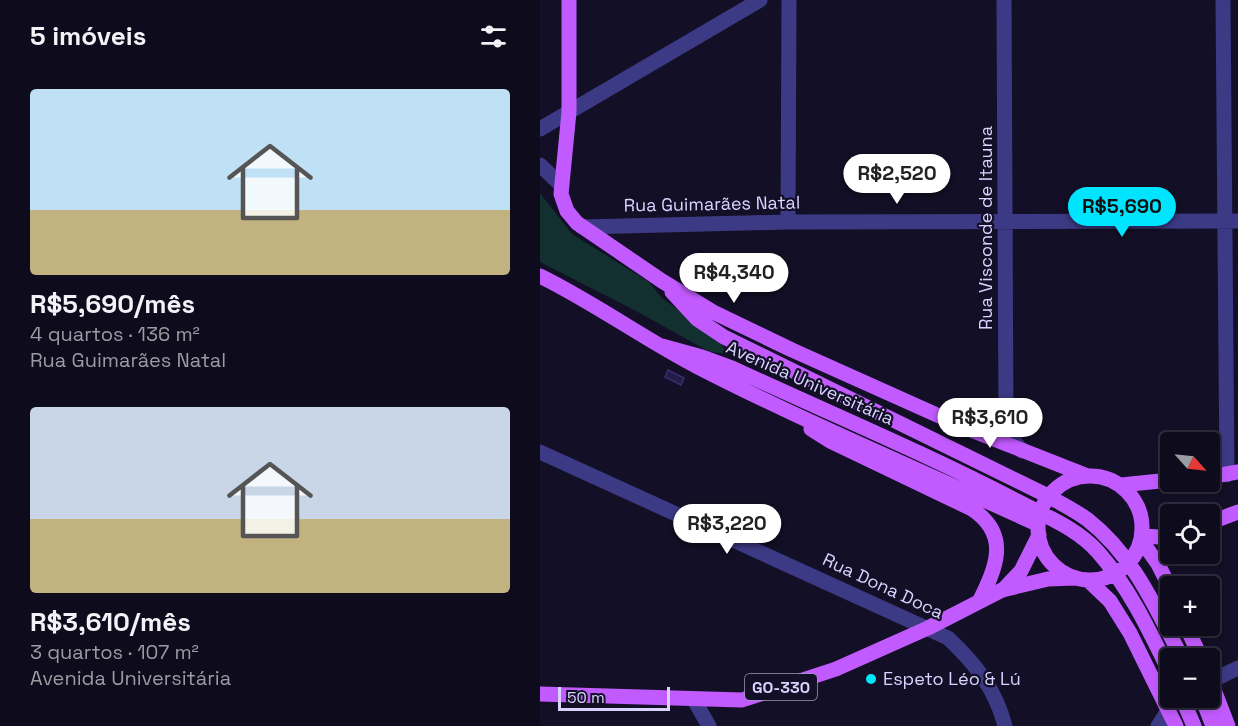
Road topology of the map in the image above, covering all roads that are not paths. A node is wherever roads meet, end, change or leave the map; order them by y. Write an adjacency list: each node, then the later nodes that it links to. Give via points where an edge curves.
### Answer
1 (569, 0): 6 (main road)
2 (760, 0): 6 (street)
3 (789, 0): 12 (street)
4 (1004, 0): 10 (street, Rua Visconde de Itauna)
5 (1223, 0): 11 (street)
6 (569, 112): 7 (street); 9 (main road)
7 (540, 129)
8 (540, 165): 9 (street)
9 (562, 186): 13 (main road, Avenida Universitária, via 563,203)
10 (1006, 221): 11 (street, Rua Guimarães Natal); 12 (street, Rua Guimarães Natal); 18 (street, Rua Visconde de Itauna, via 1006,422 1010,436)
11 (1231, 221): 20 (street)
12 (788, 222): 13 (street, Rua Guimarães Natal)
13 (582, 227): 15 (main road, Avenida Universitária)
14 (540, 276): 16 (main road, Avenida Universitária)
15 (662, 281): 18 (main road, Avenida Universitária, via 713,312 792,350); 34 (main road, Avenida Universitária, via 698,319 724,337 1044,494 1088,520 1118,549 1143,582)
16 (662, 346): 17 (main road, Avenida Universitária); 35 (main road, Avenida Universitária, via 732,368 989,486 1077,533 1113,571)
17 (775, 403): 26 (main road, Avenida Universitária); 32 (main road, via 831,441 980,514 995,535 998,554)
18 (1022, 451): 21 (main road, Avenida Universitária)
19 (540, 452): 33 (street, Rua Dona Doca)
20 (1232, 474)
21 (1085, 475): 23 (main road, via 1104,477); 26 (main road, via 1055,489 1045,502)
22 (1160, 481): 23 (main road)
23 (1121, 485): 28 (main road, via 1133,496 1140,512)
24 (1238, 512): 25 (main road)
25 (1220, 519)
26 (1039, 524): 30 (main road, via 1044,552 1054,565); 31 (main road, via 1021,572)
27 (1160, 537): 28 (main road)
28 (1141, 540): 29 (main road); 30 (main road, via 1126,566 1100,579)
29 (1164, 576)
30 (1081, 579): 31 (main road, via 1048,579); 43 (main road, via 1110,601)
31 (1002, 590): 32 (main road, GO-330)
32 (979, 602): 33 (main road, GO-330)
33 (928, 628): 39 (main road, GO-330, via 836,669 742,700); 45 (street, Rua Dona Doca, via 948,638 981,672 999,705)
34 (1177, 648)
35 (1160, 653)
36 (1238, 668): 37 (street)
37 (1220, 675)
38 (540, 694): 39 (main road, GO-330)
39 (694, 700): 44 (street)
40 (1220, 705): 50 (main road)
41 (1186, 708): 48 (main road)
42 (1206, 708): 49 (main road)
43 (1169, 709): 46 (street); 47 (main road)
44 (709, 726)
45 (1005, 726)
46 (1158, 726)
47 (1176, 726)
48 (1194, 726)
49 (1213, 726)
50 (1228, 726)

